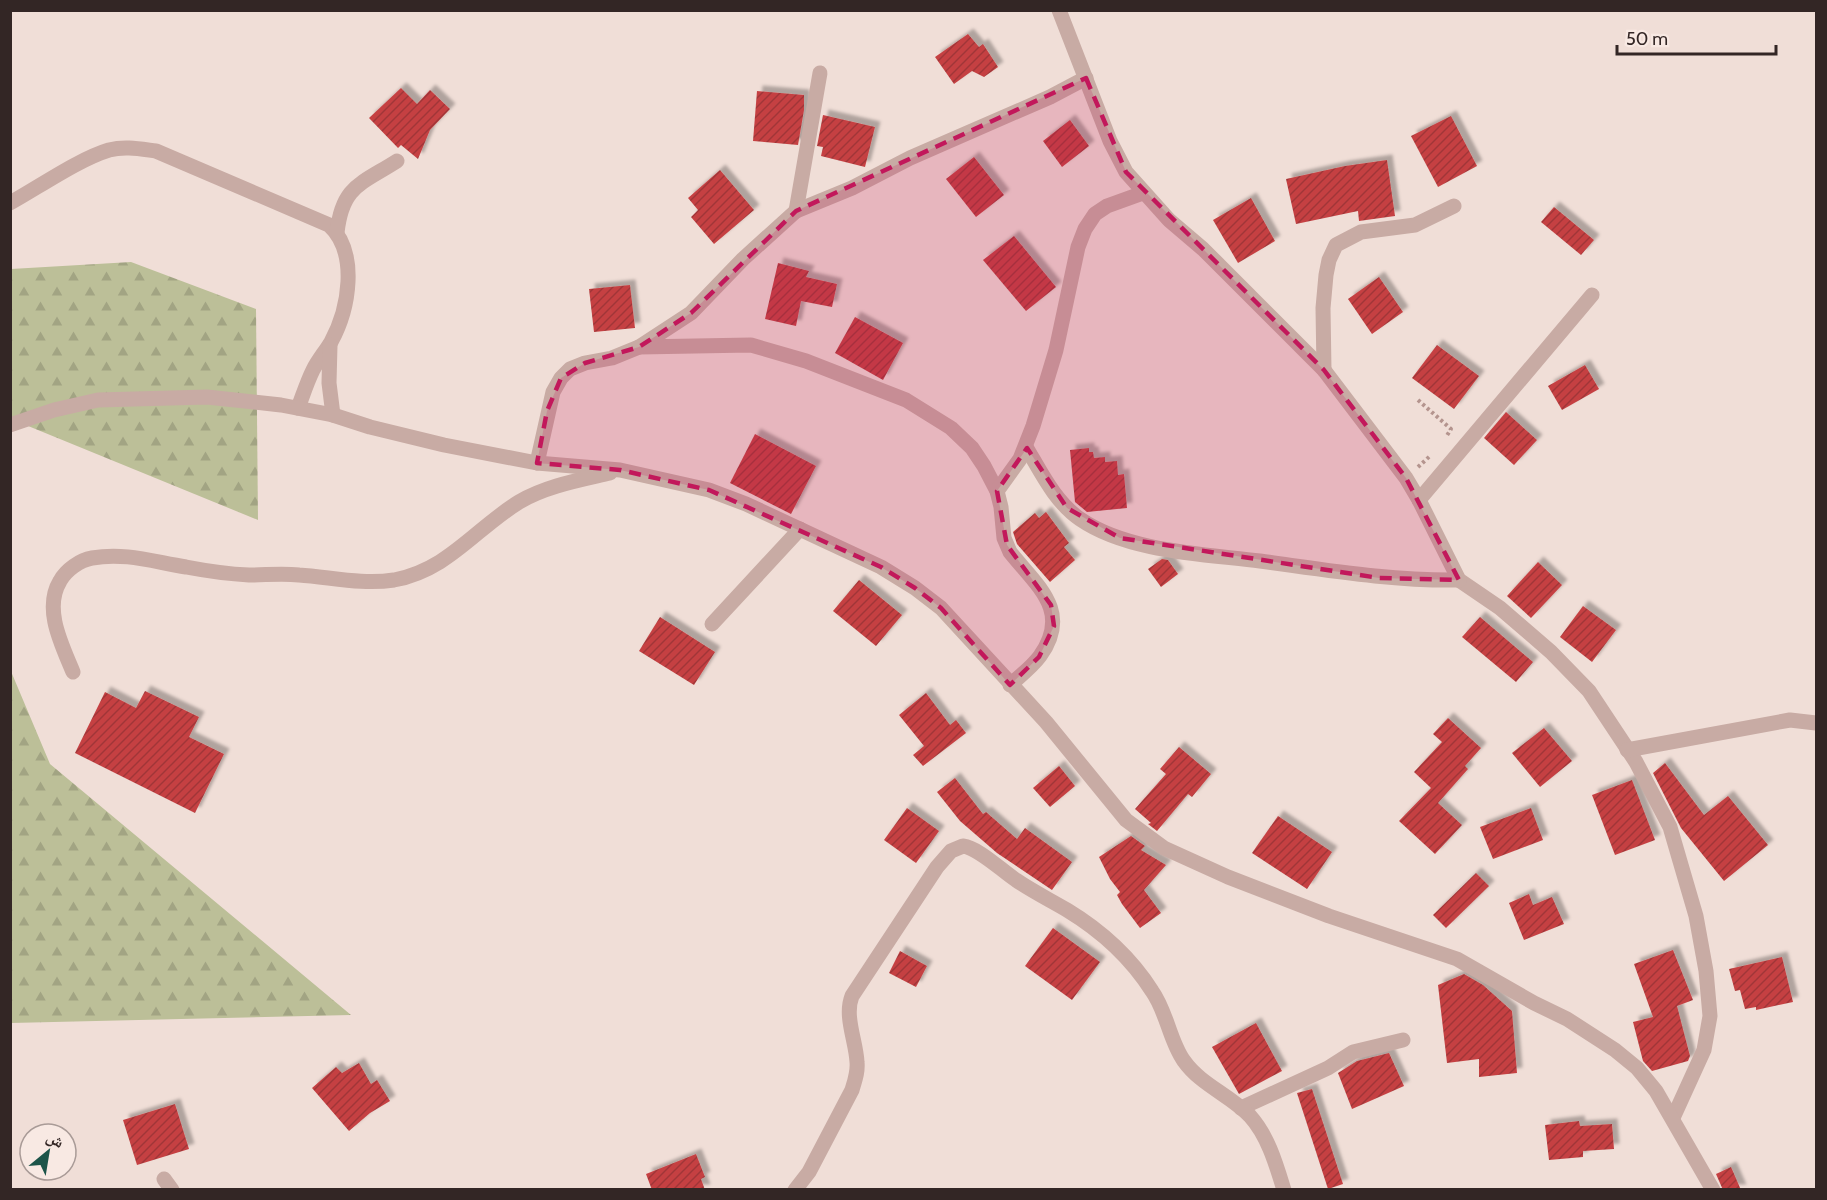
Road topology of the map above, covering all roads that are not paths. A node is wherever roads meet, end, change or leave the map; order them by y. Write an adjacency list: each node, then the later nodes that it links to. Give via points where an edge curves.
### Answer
1 (1059, 10): 3 (street)
2 (820, 73): 8 (street)
3 (1086, 78): 5 (street, via 1125,172); 8 (street)
4 (397, 161): 9 (street, via 357,186 345,199)
5 (1143, 193): 13 (street); 17 (street, via 1107,206 1095,214 1085,229 1056,350)
6 (10, 203): 9 (street, via 109,150 131,148 156,151 181,161 320,221)
7 (1454, 206): 13 (street, via 1415,225 1361,232 1336,245 1325,286)
8 (796, 211): 12 (street, via 691,312)
9 (337, 233): 11 (street, via 349,272 346,299)
10 (1592, 296): 21 (street)
11 (331, 342): 14 (street, via 313,370); 15 (street, via 329,383)
12 (639, 348): 18 (street, via 585,363 561,378 547,411); 20 (street, via 751,345 906,400 951,428 972,448)
13 (1323, 370): 21 (street)
14 (298, 408): 15 (street); 16 (street, via 207,397 98,400)
15 (333, 415): 18 (street, via 444,445)
16 (10, 425)
17 (1026, 447): 20 (street); 23 (street, via 1067,508 1089,524 1120,538 1174,550 1379,578)
18 (537, 463): 19 (street)
19 (620, 470): 22 (street, via 709,490); 25 (street, via 521,501 459,550 428,568 394,580 363,582 296,574 249,575 147,558 90,558 60,580 54,595 57,630)
20 (997, 490): 26 (street, via 1010,552 1042,591 1053,615 1052,633 1039,657)
21 (1419, 500): 23 (street)
22 (800, 529): 24 (street); 26 (street, via 881,567 915,588 940,608)
23 (1459, 580): 28 (street, via 1500,608 1551,652 1589,691)
24 (712, 624)
25 (73, 672)
26 (1010, 686): 31 (street, via 1046,722 1126,820 1164,848 1329,916 1456,958 1568,1019 1615,1050 1637,1068)
27 (1816, 723): 28 (street, via 1790,720)
28 (1627, 750): 31 (street, via 1670,827 1696,916 1706,971 1710,1016 1704,1050)
29 (1403, 1040): 30 (street, via 1353,1052 1328,1068)
30 (1240, 1108): 32 (street, via 1203,1082 1184,1060 1154,992 1127,958 1070,912 967,846 958,847 937,867 852,996 849,1009 857,1063 855,1080 809,1172); 33 (street, via 1266,1140)
31 (1673, 1118): 34 (street)
32 (795, 1190)
33 (1284, 1190)
34 (1713, 1190)

